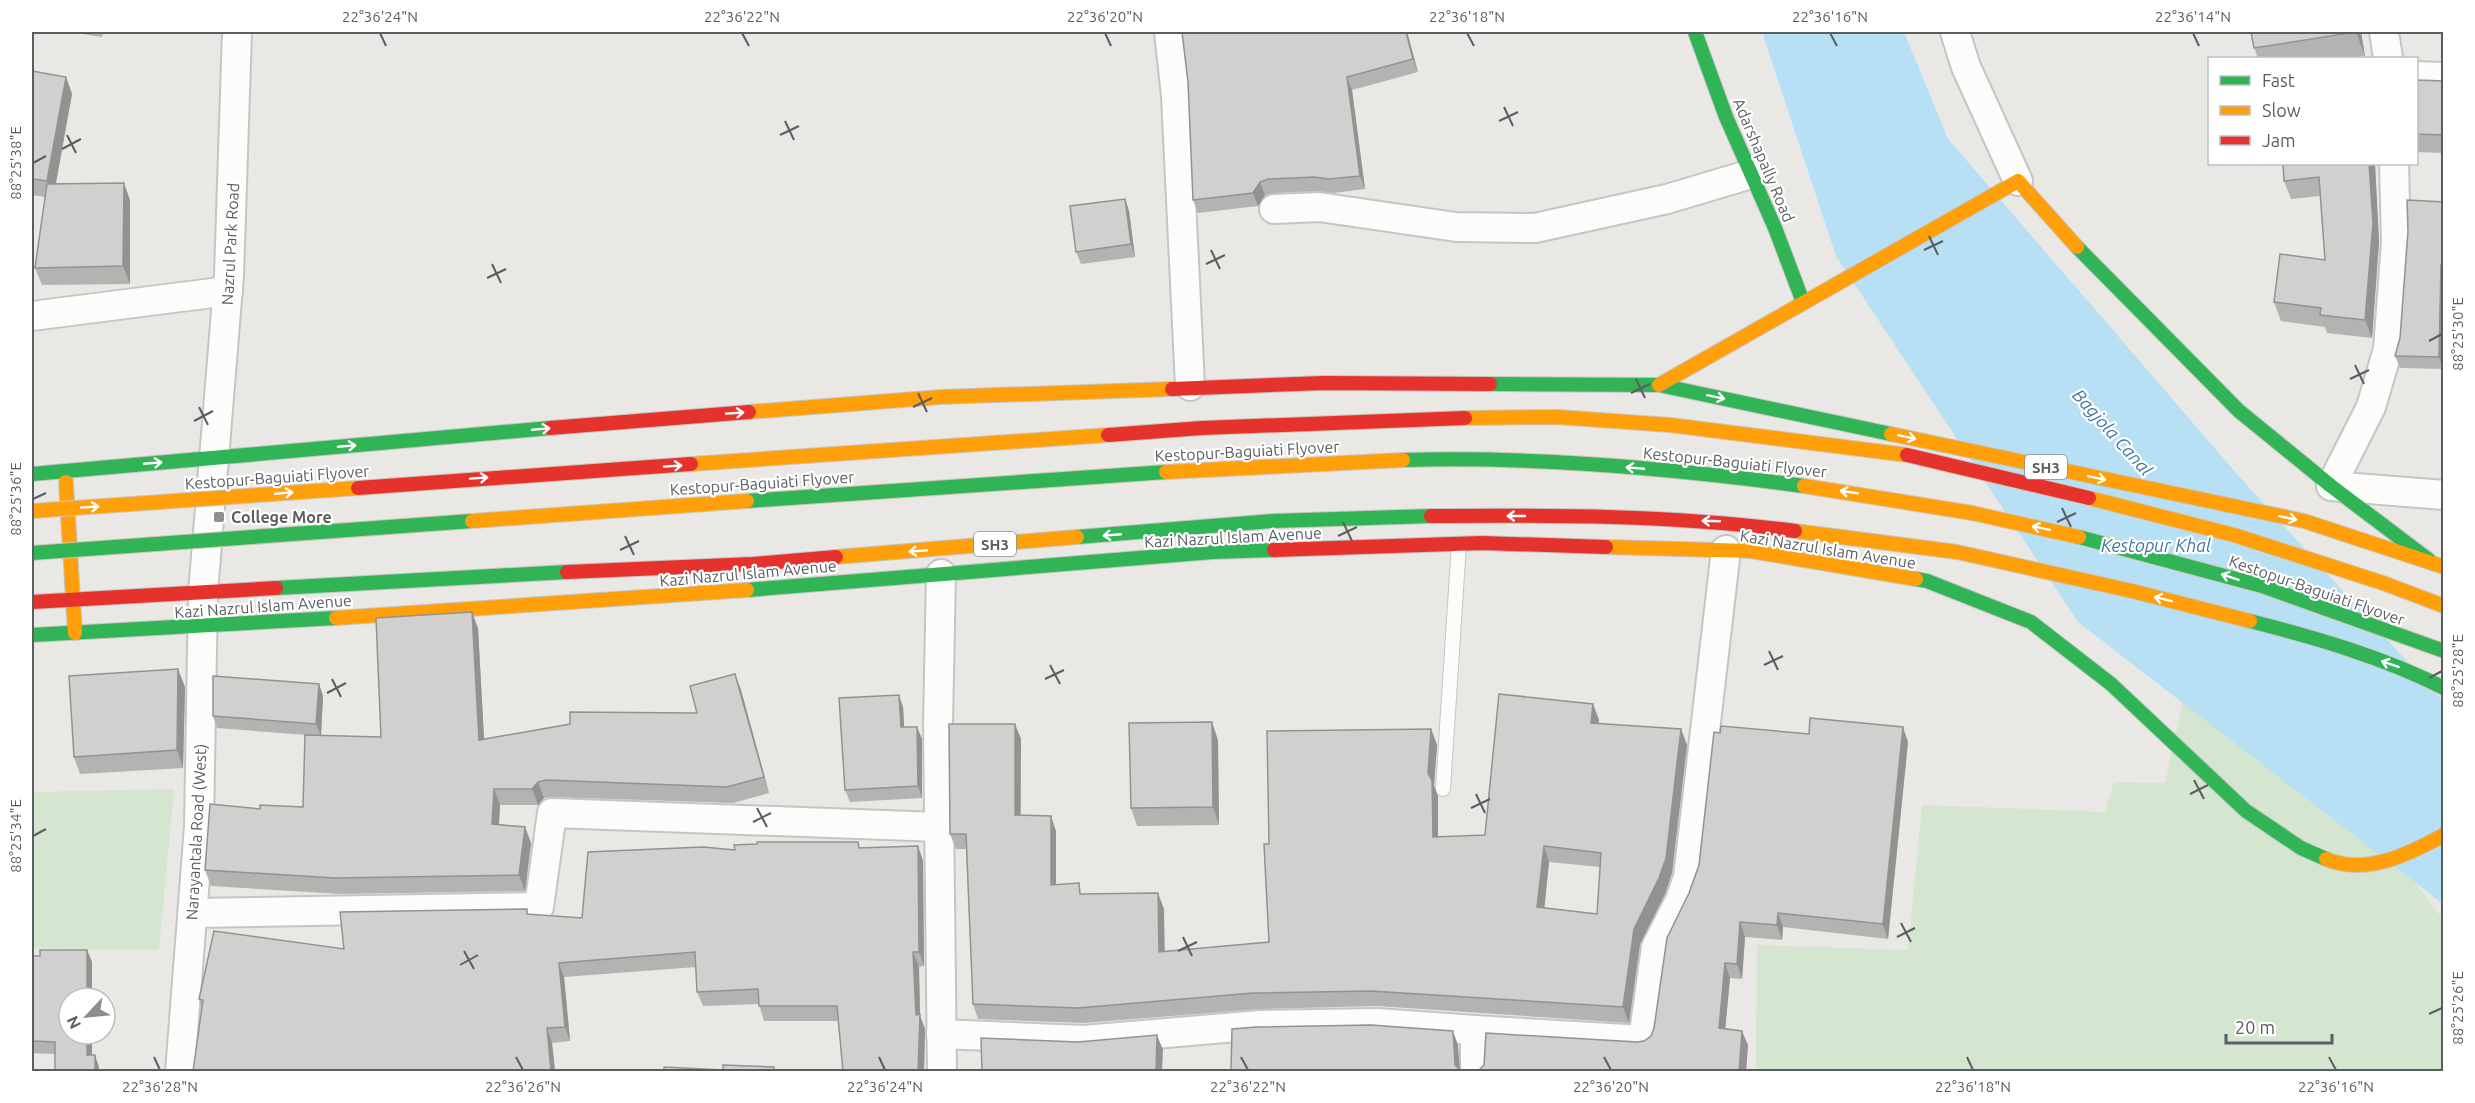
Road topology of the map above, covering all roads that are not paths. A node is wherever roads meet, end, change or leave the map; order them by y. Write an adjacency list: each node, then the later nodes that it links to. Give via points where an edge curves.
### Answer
1 (237, 32): 13 (street, Nazrul Park Road)
2 (1169, 32): 17 (street, via 1176,96)
3 (1695, 32): 10 (main road, Adarshapally Road)
4 (1954, 32): 11 (street)
5 (2384, 32): 6 (street)
6 (2388, 57)
7 (2418, 76): 8 (street)
8 (2444, 77)
9 (2394, 165): 21 (street, via 2396,242 2388,349 2371,407)
10 (1751, 174): 12 (street, via 1667,199 1535,228 1456,227 1319,207); 14 (main road, Adarshapally Road)
11 (2010, 185): 14 (main road); 21 (main road, via 2056,226 2239,411)
12 (1274, 209)
13 (228, 291): 15 (street); 18 (street, Nazrul Park Road)
14 (1803, 302): 16 (main road)
15 (32, 316)
16 (1659, 385): 17 (main road, SH3, via 1323,382); 27 (main road, SH3, one-way to 27, via 2304,521)
17 (1190, 386): 18 (main road, SH3, one-way to 17, via 941,397)
18 (216, 457): 19 (main road, SH3, one-way to 18); 30 (street, Nazrul Park Road)
19 (65, 471): 20 (main road, SH3); 31 (main road)
20 (32, 474)
21 (2331, 486): 22 (street); 27 (main road)
22 (2444, 495)
23 (32, 511): 33 (main road, Kestopur-Baguiati Flyover, one-way to 33, bridge, via 1202,428 1413,418 1557,417 1670,425 1893,452 2234,535)
24 (1459, 544): 25 (main road, Kazi Nazrul Islam Avenue); 29 (main road, Kazi Nazrul Islam Avenue, via 1213,552); 39 (lane)
25 (1726, 550): 41 (main road, Kazi Nazrul Islam Avenue, via 1927,581 2031,622 2111,684 2246,811 2301,848 2334,862 2365,865 2407,855); 43 (street, via 1688,877 1656,947 1643,1040)
26 (32, 553): 37 (main road, Kestopur-Baguiati Flyover, one-way to 26, bridge, via 2202,568 2050,530 1906,500 1736,476 1580,463 1442,460 1303,464)
27 (2430, 561): 28 (main road, SH3)
28 (2444, 567)
29 (941, 574): 34 (main road, Kazi Nazrul Islam Avenue); 40 (street)
30 (203, 593): 31 (main road, Kazi Nazrul Islam Avenue / SH3); 34 (street, Narayantala Road (West)); 38 (main road, Kazi Nazrul Islam Avenue / SH3, one-way to 30, via 2410,671 2309,636 1957,552 1725,522 1612,517 1431,516 1274,521 753,564)
31 (73, 600): 32 (main road, Kazi Nazrul Islam Avenue / SH3); 35 (main road)
32 (32, 602)
33 (2444, 606)
34 (203, 627): 35 (main road, Kazi Nazrul Islam Avenue); 42 (street, Narayantala Road (West), via 200,826)
35 (75, 633): 36 (main road, Kazi Nazrul Islam Avenue)
36 (32, 635)
37 (2444, 651)
38 (2444, 688)
39 (1443, 789)
40 (939, 827): 42 (street, via 552,813 539,907); 44 (street)
41 (2444, 835)
42 (193, 913): 45 (street, Narayantala Road (West))
43 (1474, 1030): 44 (street, via 1377,1023 1260,1025 1084,1040); 47 (street)
44 (941, 1034): 46 (street)
45 (180, 1071)
46 (942, 1071)
47 (1475, 1071)

